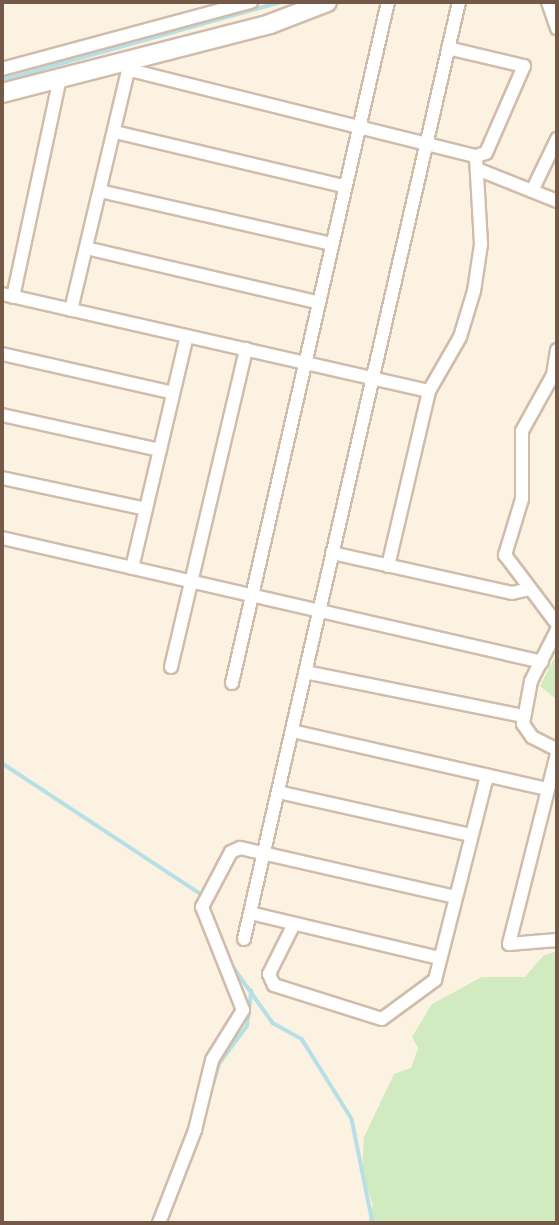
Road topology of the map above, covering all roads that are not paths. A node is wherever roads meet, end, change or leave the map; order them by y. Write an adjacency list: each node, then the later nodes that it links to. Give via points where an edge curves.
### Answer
1 (251, 2): 9 (street)
2 (327, 2): 8 (street)
3 (388, 2): 12 (street)
4 (459, 2): 7 (street)
5 (548, 2): 6 (street)
6 (557, 28)
7 (449, 48): 15 (street); 16 (street, via 524,66 486,153)
8 (130, 67): 10 (street); 12 (street); 13 (street)
9 (2, 69)
10 (59, 82): 11 (street); 23 (street)
11 (2, 93)
12 (357, 125): 15 (street); 17 (street)
13 (115, 132): 17 (street); 18 (street)
14 (557, 139): 19 (street)
15 (426, 145): 16 (street); 31 (street)
16 (477, 163): 19 (street); 32 (street, via 481,244 474,291 460,337)
17 (344, 186): 21 (street)
18 (100, 191): 21 (street); 22 (street)
19 (532, 191): 20 (street)
20 (557, 201)
21 (331, 244): 24 (street)
22 (86, 248): 24 (street); 25 (street)
23 (7, 295): 25 (street)
24 (317, 302): 30 (street)
25 (71, 310): 26 (street)
26 (187, 335): 27 (street); 33 (street)
27 (246, 349): 30 (street); 42 (street)
28 (557, 350): 43 (street, via 553,375 522,431 522,499 506,546 508,563)
29 (2, 354): 33 (street)
30 (304, 362): 31 (street); 44 (street)
31 (372, 378): 32 (street); 39 (street)
32 (429, 391): 40 (street)
33 (173, 393): 35 (street)
34 (2, 415): 35 (street)
35 (160, 450): 37 (street)
36 (2, 478): 37 (street)
37 (146, 509): 41 (street)
38 (2, 538): 41 (street)
39 (332, 553): 40 (street); 45 (street)
40 (388, 566): 43 (street, via 512,593)
41 (132, 568): 42 (street)
42 (190, 581): 44 (street); 49 (street)
43 (529, 589): 46 (street)
44 (251, 595): 45 (street); 51 (street)
45 (319, 611): 48 (street); 50 (street)
46 (557, 624)
47 (557, 631): 48 (street)
48 (542, 662): 52 (street)
49 (171, 667)
50 (305, 672): 52 (street); 53 (street)
51 (232, 683)
52 (523, 716): 54 (street, via 531,737)
53 (292, 731): 55 (street); 57 (street)
54 (557, 752): 56 (street)
55 (487, 776): 56 (street); 58 (street)
56 (548, 789): 64 (street, via 509,944)
57 (278, 792): 58 (street); 59 (street)
58 (471, 835): 60 (street)
59 (264, 853): 60 (street); 61 (street); 66 (street, via 232,852 206,897 210,938 242,995 243,1010 212,1060 195,1130)
60 (455, 897): 65 (street)
61 (250, 913): 62 (street); 63 (street)
62 (294, 924): 65 (street); 65 (street, via 269,974 274,985 382,1019 435,980)
63 (244, 939)
64 (557, 940)
65 (439, 958)
66 (159, 1223)

